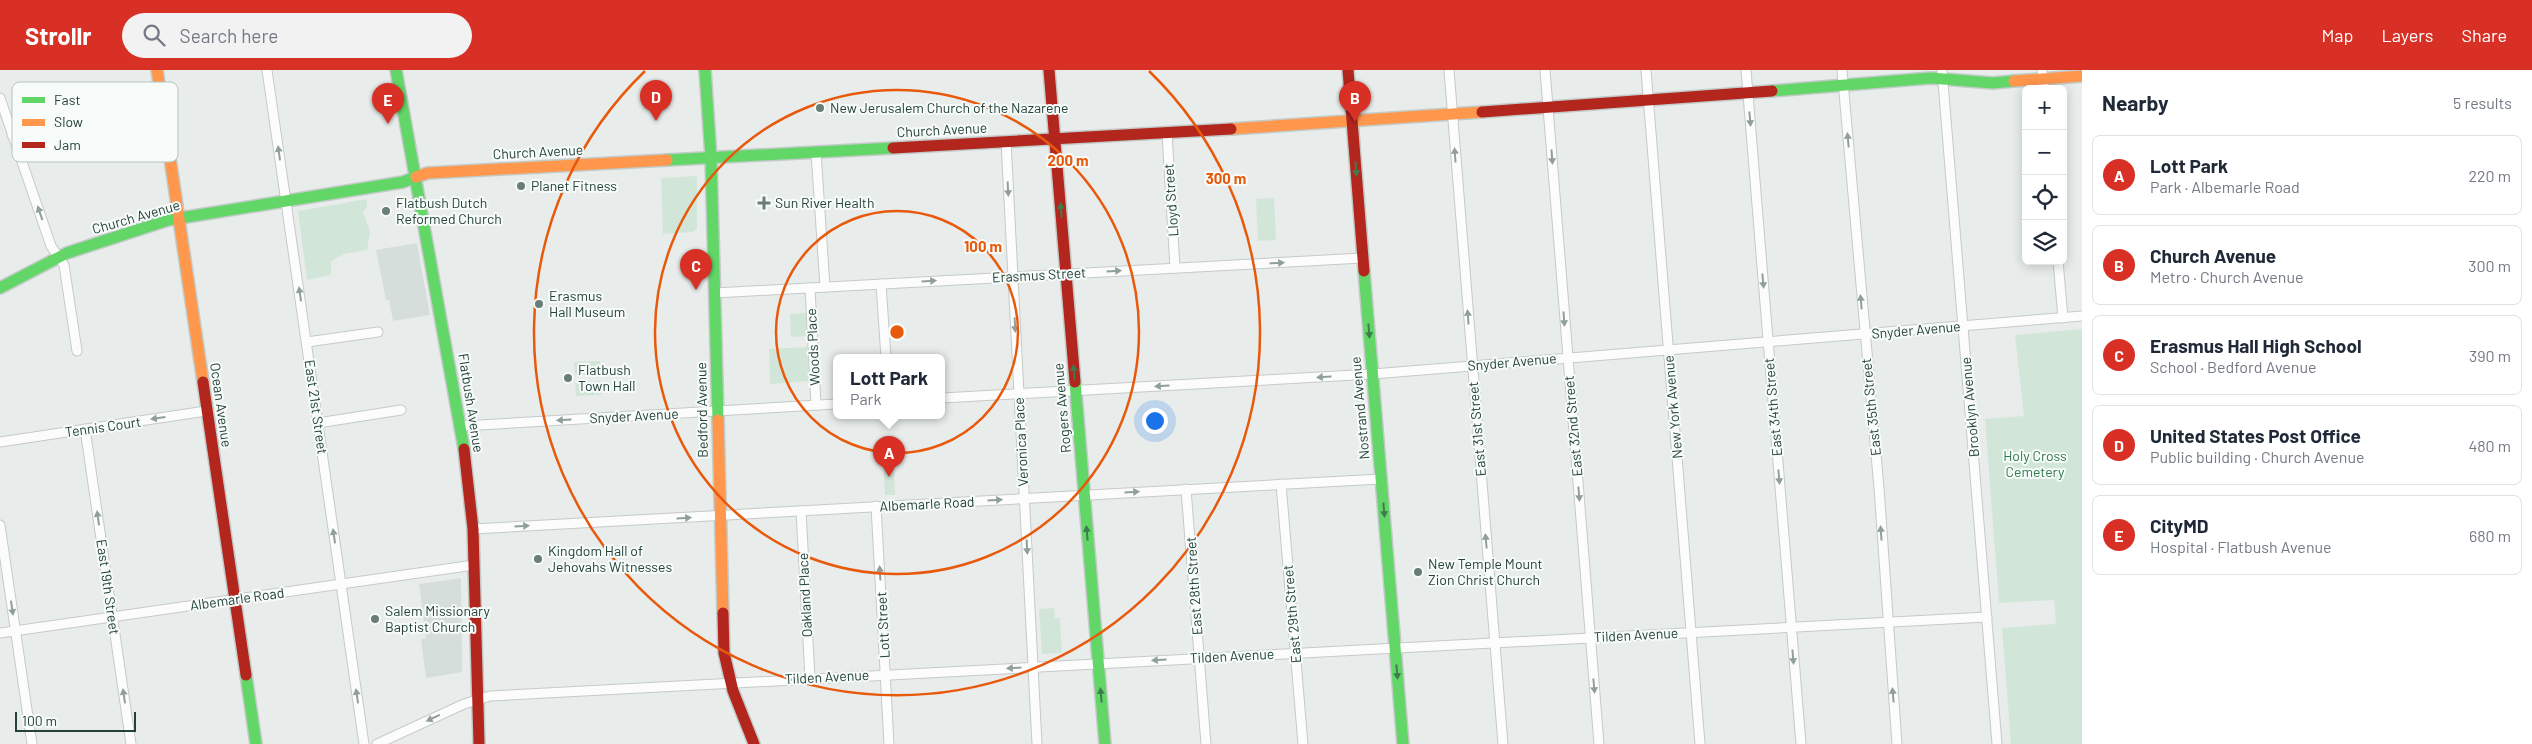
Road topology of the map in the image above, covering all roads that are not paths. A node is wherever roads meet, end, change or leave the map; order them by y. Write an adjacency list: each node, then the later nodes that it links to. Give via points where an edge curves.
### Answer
1 (267, 70): 30 (street, East 21st Street, one-way to 1)
2 (396, 70): 29 (main road, Flatbush Avenue)
3 (705, 70): 26 (main road, Bedford Avenue)
4 (1049, 70): 23 (main road, Rogers Avenue)
5 (1348, 70): 20 (main road, Nostrand Avenue)
6 (1449, 70): 19 (street, East 31st Street)
7 (1545, 70): 18 (street, East 32nd Street)
8 (1646, 70): 17 (street, New York Avenue)
9 (1746, 70): 15 (street, East 34th Street)
10 (1842, 70): 14 (street, East 35th Street)
11 (1942, 74): 13 (main road, Church Avenue, via 1993,83); 14 (main road, Church Avenue); 45 (street, Brooklyn Avenue)
12 (2082, 76): 13 (main road, Church Avenue)
13 (2043, 79)
14 (1843, 84): 15 (main road, Church Avenue); 47 (street, East 35th Street, one-way to 14)
15 (1748, 94): 17 (main road, Church Avenue); 49 (street, East 34th Street, one-way to 49)
16 (0, 98): 22 (street)
17 (1649, 101): 18 (main road, Church Avenue); 50 (street, New York Avenue)
18 (1548, 108): 19 (main road, Church Avenue); 53 (street, East 32nd Street, one-way to 53)
19 (1452, 114): 20 (main road, Church Avenue); 54 (street, East 31st Street, one-way to 19)
20 (1352, 120): 21 (main road, Church Avenue); 33 (main road, Nostrand Avenue, one-way to 33)
21 (1167, 132): 23 (main road, Church Avenue); 35 (street, Lloyd Street)
22 (12, 135)
23 (1055, 139): 24 (main road, Church Avenue); 36 (main road, Rogers Avenue, one-way to 23)
24 (1006, 141): 25 (main road, Church Avenue); 37 (street, Veronica Place, one-way to 37)
25 (816, 152): 26 (main road, Church Avenue); 39 (street)
26 (711, 158): 29 (main road, Church Avenue, via 428,173); 42 (main road, Bedford Avenue)
27 (21, 162): 32 (street, one-way to 27, via 51,246)
28 (171, 162): 31 (main road, Ocean Avenue)
29 (416, 178): 30 (main road, Church Avenue); 65 (main road, Flatbush Avenue)
30 (286, 201): 31 (main road, Church Avenue); 48 (street, East 21st Street, one-way to 30)
31 (180, 218): 32 (main road, Church Avenue); 62 (main road, Ocean Avenue)
32 (59, 258): 40 (main road, Church Avenue); 51 (street, via 64,266)
33 (1363, 258): 35 (street, Erasmus Street, one-way to 33); 55 (main road, Nostrand Avenue, one-way to 55)
34 (2058, 265): 44 (street)
35 (1175, 268): 36 (street, Erasmus Street, one-way to 35)
36 (1066, 273): 37 (street, Erasmus Street); 56 (main road, Rogers Avenue, one-way to 36)
37 (1012, 277): 38 (street, Erasmus Street, one-way to 37); 57 (street, Veronica Place, one-way to 57)
38 (880, 284): 39 (street, Erasmus Street); 52 (street)
39 (826, 287): 41 (street, Erasmus Street)
40 (0, 288)
41 (810, 288): 42 (street, Erasmus Street); 60 (street, Woods Place)
42 (714, 293): 63 (main road, Bedford Avenue)
43 (2082, 316): 44 (street, Snyder Avenue)
44 (2063, 318): 45 (street, Snyder Avenue)
45 (1963, 326): 47 (street, Snyder Avenue); 82 (street, Brooklyn Avenue)
46 (378, 332): 48 (street)
47 (1864, 334): 49 (street, Snyder Avenue); 83 (street, East 35th Street, one-way to 47)
48 (307, 342): 64 (street, East 21st Street)
49 (1768, 342): 50 (street, Snyder Avenue); 84 (street, East 34th Street, one-way to 84)
50 (1669, 350): 53 (street, Snyder Avenue); 86 (street, New York Avenue)
51 (78, 351)
52 (886, 354)
53 (1567, 358): 54 (street, Snyder Avenue); 88 (street, East 32nd Street, one-way to 88)
54 (1472, 366): 55 (street, Snyder Avenue); 89 (street, East 31st Street, one-way to 54)
55 (1373, 374): 56 (street, Snyder Avenue, one-way to 56); 68 (main road, Nostrand Avenue)
56 (1075, 391): 57 (street, Snyder Avenue); 71 (main road, Rogers Avenue)
57 (1019, 394): 58 (street, Snyder Avenue); 72 (street, Veronica Place)
58 (945, 398)
59 (833, 404): 60 (street, Snyder Avenue)
60 (816, 405): 63 (street, Snyder Avenue)
61 (401, 410): 64 (street)
62 (206, 411): 66 (street, Tennis Court, one-way to 66); 80 (main road, Ocean Avenue)
63 (717, 411): 65 (street, Snyder Avenue, one-way to 65); 75 (main road, Bedford Avenue)
64 (318, 422): 79 (street, East 21st Street, one-way to 64)
65 (462, 426): 77 (main road, Flatbush Avenue)
66 (85, 429): 67 (street, Tennis Court); 81 (street, East 19th Street, one-way to 66)
67 (0, 442)
68 (1381, 479): 69 (street, Albemarle Road); 90 (main road, Nostrand Avenue, one-way to 90)
69 (1281, 484): 70 (street, Albemarle Road); 91 (street, East 29th Street)
70 (1186, 489): 71 (street, Albemarle Road, one-way to 70); 92 (street, East 28th Street)
71 (1084, 495): 72 (street, Albemarle Road); 93 (main road, Rogers Avenue, one-way to 71)
72 (1024, 498): 73 (street, Albemarle Road, one-way to 72); 94 (street, Veronica Place, one-way to 94)
73 (876, 506): 74 (street, Albemarle Road); 95 (street, Lott Street, one-way to 73)
74 (801, 511): 75 (street, Albemarle Road); 96 (street, Oakland Place)
75 (720, 516): 77 (street, Albemarle Road, one-way to 75); 97 (main road, Bedford Avenue, via 724,653)
76 (0, 525): 85 (street, one-way to 85)
77 (473, 529): 78 (main road, Flatbush Avenue)
78 (474, 565): 79 (street, Albemarle Road); 98 (main road, Flatbush Avenue)
79 (341, 584): 80 (street, Albemarle Road); 102 (street, East 21st Street, one-way to 79)
80 (235, 599): 81 (street, Albemarle Road); 101 (main road, Ocean Avenue)
81 (113, 617): 85 (street, Albemarle Road); 100 (street, East 19th Street, one-way to 81)
82 (1987, 617): 83 (street, Tilden Avenue); 117 (street, Brooklyn Avenue)
83 (1887, 621): 84 (street, Tilden Avenue); 116 (street, East 35th Street, one-way to 83)
84 (1791, 626): 86 (street, Tilden Avenue); 115 (street, East 34th Street, one-way to 115)
85 (16, 631): 87 (street, Albemarle Road); 99 (street)
86 (1691, 632): 88 (street, Tilden Avenue); 114 (street, New York Avenue)
87 (0, 633)
88 (1590, 637): 89 (street, Tilden Avenue); 113 (street, East 32nd Street, one-way to 113)
89 (1495, 642): 90 (street, Tilden Avenue); 112 (street, East 31st Street)
90 (1395, 648): 91 (street, Tilden Avenue); 111 (main road, Nostrand Avenue, one-way to 111)
91 (1295, 653): 92 (street, Tilden Avenue); 110 (street, East 29th Street)
92 (1199, 658): 93 (street, Tilden Avenue, one-way to 93); 109 (street, East 28th Street)
93 (1098, 663): 94 (street, Tilden Avenue); 108 (main road, Rogers Avenue, one-way to 93)
94 (1033, 667): 95 (street, Tilden Avenue, one-way to 95); 107 (street, Veronica Place)
95 (885, 674): 96 (street, Tilden Avenue); 106 (street, Lott Street)
96 (810, 678): 97 (street, Tilden Avenue)
97 (730, 682): 98 (street, Tilden Avenue); 105 (main road, Bedford Avenue)
98 (477, 699): 103 (street, one-way to 103); 104 (main road, Flatbush Avenue)
99 (32, 744)
100 (131, 744)
101 (256, 744)
102 (364, 744)
103 (377, 744)
104 (479, 744)
105 (754, 744)
106 (889, 744)
107 (1037, 744)
108 (1104, 744)
109 (1206, 744)
110 (1302, 744)
111 (1403, 744)
112 (1503, 744)
113 (1599, 744)
114 (1700, 744)
115 (1801, 744)
116 (1897, 744)
117 (1997, 744)

